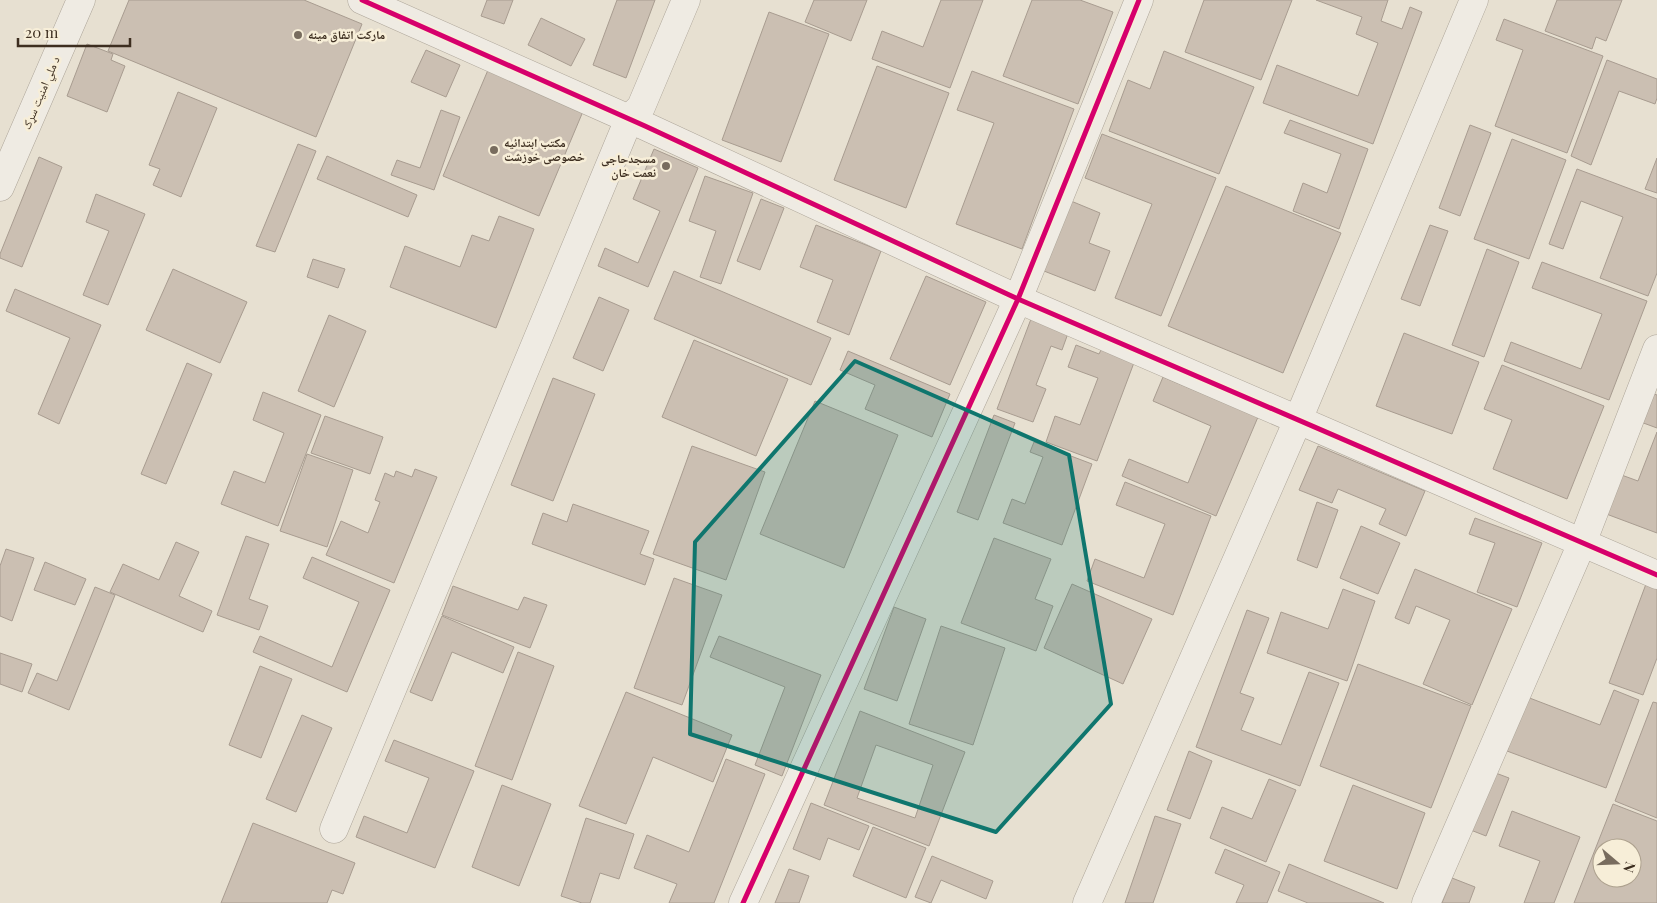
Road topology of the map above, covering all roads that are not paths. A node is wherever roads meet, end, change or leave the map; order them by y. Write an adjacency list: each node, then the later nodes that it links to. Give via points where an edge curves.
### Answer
1 (81, 0): 7 (street, د ملي امنیت سړک)
2 (362, 0): 6 (street)
3 (686, 0): 6 (street, via 641,107)
4 (1139, 0): 8 (street)
5 (1474, 0): 10 (street)
6 (629, 119): 8 (street); 13 (street)
7 (0, 187)
8 (1018, 299): 10 (street); 14 (street)
9 (1657, 349): 11 (street)
10 (1298, 420): 11 (street); 15 (street)
11 (1582, 543): 12 (street); 16 (street)
12 (1657, 575)
13 (334, 830)
14 (743, 903)
15 (1088, 903)
16 (1426, 903)

